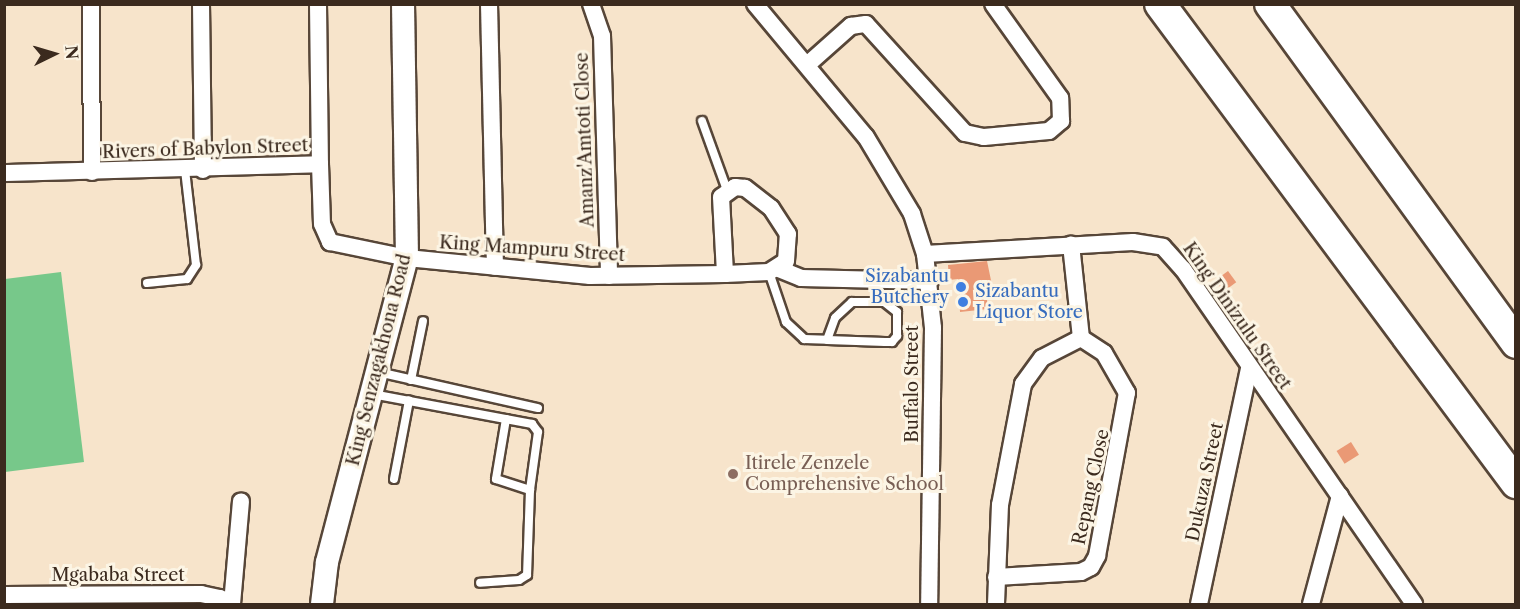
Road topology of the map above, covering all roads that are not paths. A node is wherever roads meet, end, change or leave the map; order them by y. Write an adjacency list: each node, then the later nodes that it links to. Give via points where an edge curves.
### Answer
1 (91, 4): 16 (street)
2 (201, 4): 15 (street)
3 (318, 4): 13 (street)
4 (403, 4): 21 (street, King Senzagakhona Road)
5 (489, 4): 22 (street)
6 (591, 4): 25 (street, Amanz'Amtoti Close, via 602,36)
7 (755, 4): 11 (street, Buffalo Street)
8 (993, 4): 11 (street, via 1060,98 1061,121 1048,131 984,137 965,133 866,24 850,26)
9 (1160, 4): 38 (highway)
10 (1270, 4): 31 (highway)
11 (807, 65): 20 (street, Buffalo Street, via 885,166 912,214)
12 (702, 122): 18 (lane)
13 (320, 164): 15 (street, Rivers of Babylon Street); 21 (street, Rivers of Babylon Street, via 326,239)
14 (185, 170): 15 (street, Rivers of Babylon Street); 16 (street, Rivers of Babylon Street); 27 (lane, via 196,265 187,279)
15 (203, 170)
16 (92, 172): 17 (street, Rivers of Babylon Street)
17 (4, 173)
18 (728, 190): 23 (street, via 746,188 781,220 788,234 788,249); 24 (street, via 721,196 719,209)
19 (1071, 245): 20 (street, King Dinizulu Street); 29 (street); 32 (street, King Dinizulu Street, via 1133,242 1164,247 1183,268)
20 (925, 254): 26 (street, Buffalo Street)
21 (407, 258): 22 (street, King Mampuru Street); 33 (street, King Senzagakhona Road)
22 (495, 267): 25 (street, King Mampuru Street)
23 (774, 271): 24 (street, King Mampuru Street); 26 (street, King Mampuru Street, via 801,278); 30 (lane, via 786,322 795,335)
24 (725, 274): 25 (street, King Mampuru Street)
25 (609, 276)
26 (930, 281): 51 (street, Buffalo Street, via 933,336)
27 (147, 283)
28 (423, 321): 34 (lane)
29 (1081, 338): 46 (street, via 1042,358 1023,384 1000,505); 46 (street, Repang Close, via 1104,353 1127,393 1097,556 1091,567 1082,572)
30 (827, 340): 30 (lane, via 892,342 897,336 897,312 884,303 852,302 835,318)
31 (1515, 343)
32 (1249, 368): 43 (street, King Dinizulu Street); 53 (street, Dukuza Street)
33 (378, 372): 34 (lane); 35 (street, King Senzagakhona Road)
34 (411, 380): 37 (lane)
35 (372, 394): 36 (lane); 50 (street, King Senzagakhona Road, via 327,562)
36 (409, 400): 39 (lane); 40 (lane)
37 (538, 408)
38 (1464, 413): 41 (highway); 45 (highway)
39 (506, 419): 42 (lane, via 532,424 538,432); 42 (lane, via 496,479)
40 (394, 479)
41 (1515, 483)
42 (530, 490): 47 (lane, via 527,575 519,580)
43 (1340, 496): 54 (street); 55 (street, King Dinizulu Street)
44 (241, 501): 49 (street, Mgababa Street)
45 (1515, 502)
46 (996, 577): 52 (street)
47 (480, 583)
48 (4, 595): 49 (street, Mgababa Street, via 201,594)
49 (231, 604)
50 (322, 604)
51 (929, 604)
52 (996, 604)
53 (1200, 604)
54 (1311, 604)
55 (1414, 604)

